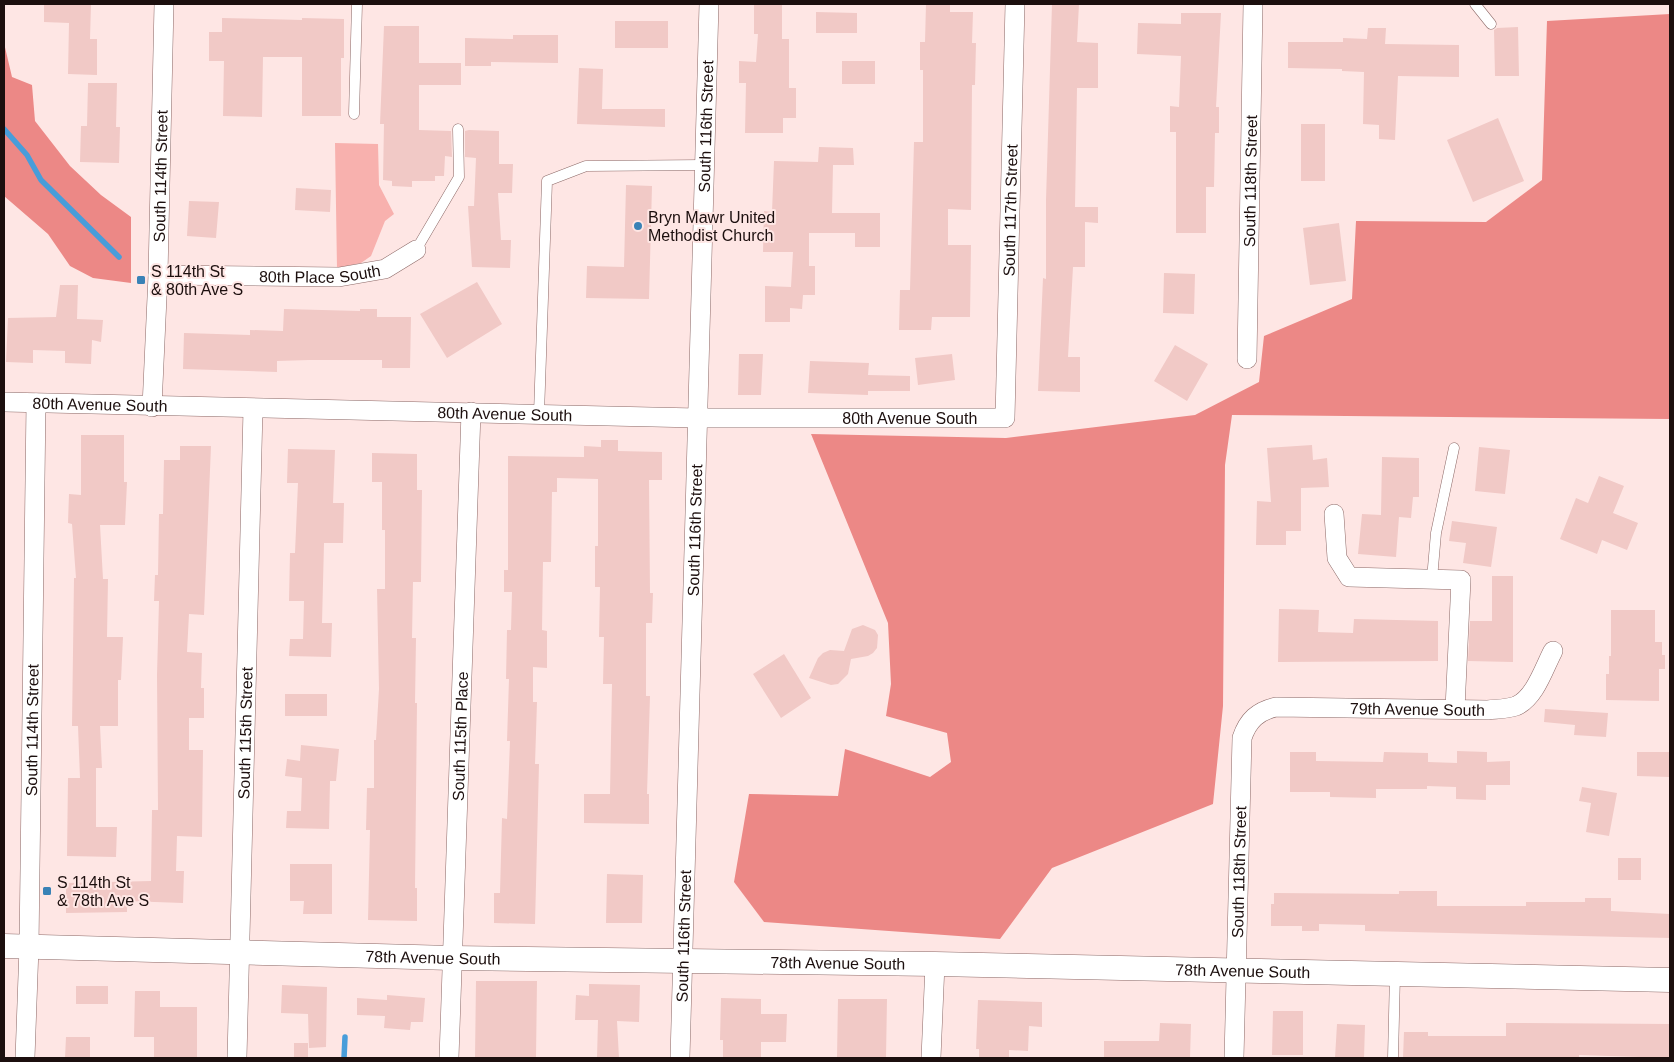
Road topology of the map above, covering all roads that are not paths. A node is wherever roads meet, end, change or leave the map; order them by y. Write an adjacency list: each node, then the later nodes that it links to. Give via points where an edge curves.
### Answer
1 (164, 4): 12 (street, South 114th Street)
2 (357, 4): 8 (lane)
3 (710, 4): 10 (street, South 116th Street)
4 (1015, 4): 21 (street, South 117th Street)
5 (1253, 4): 13 (street, South 118th Street)
6 (1475, 4): 7 (lane)
7 (1491, 24)
8 (354, 114)
9 (458, 129): 11 (lane, via 458,180)
10 (704, 165): 19 (lane, via 586,166 547,180); 20 (street, South 116th Street)
11 (416, 250): 12 (street, 80th Place South, via 385,269 339,277)
12 (158, 275): 16 (street, South 114th Street)
13 (1247, 359)
14 (4, 402): 15 (street, 80th Avenue South)
15 (36, 403): 16 (street, 80th Avenue South); 29 (street, South 114th Street)
16 (152, 407): 17 (street, 80th Avenue South)
17 (253, 408): 18 (street, 80th Avenue South); 30 (street, South 115th Street)
18 (470, 412): 19 (street, 80th Avenue South); 31 (street, South 115th Place)
19 (540, 414): 20 (street, 80th Avenue South)
20 (697, 418): 21 (street, 80th Avenue South); 32 (street, South 116th Street)
21 (1006, 418)
22 (1454, 448): 24 (lane, via 1436,533)
23 (1334, 514): 24 (street, via 1337,558 1349,577)
24 (1432, 579): 26 (street, via 1461,580)
25 (1553, 651): 26 (street, 79th Avenue South, via 1532,692 1520,703 1488,710)
26 (1455, 708): 27 (street, 79th Avenue South, via 1276,707 1262,710)
27 (1253, 718): 34 (street, South 118th Street, via 1242,738)
28 (4, 946): 29 (street, 78th Avenue South)
29 (29, 947): 30 (street, 78th Avenue South); 37 (street, South 114th Street)
30 (240, 952): 31 (street, 78th Avenue South); 38 (street, South 115th Street)
31 (452, 958): 32 (street, 78th Avenue South); 39 (street, South 115th Place)
32 (684, 961): 33 (street, 78th Avenue South); 40 (street, South 116th Street)
33 (935, 964): 34 (street, 78th Avenue South); 41 (street)
34 (1238, 970): 35 (street, 78th Avenue South); 42 (street, South 118th Street)
35 (1395, 973): 36 (street, 78th Avenue South); 43 (lane)
36 (1670, 980)
37 (25, 1058)
38 (237, 1058)
39 (449, 1058)
40 (680, 1058)
41 (931, 1058)
42 (1234, 1058)
43 (1393, 1058)

